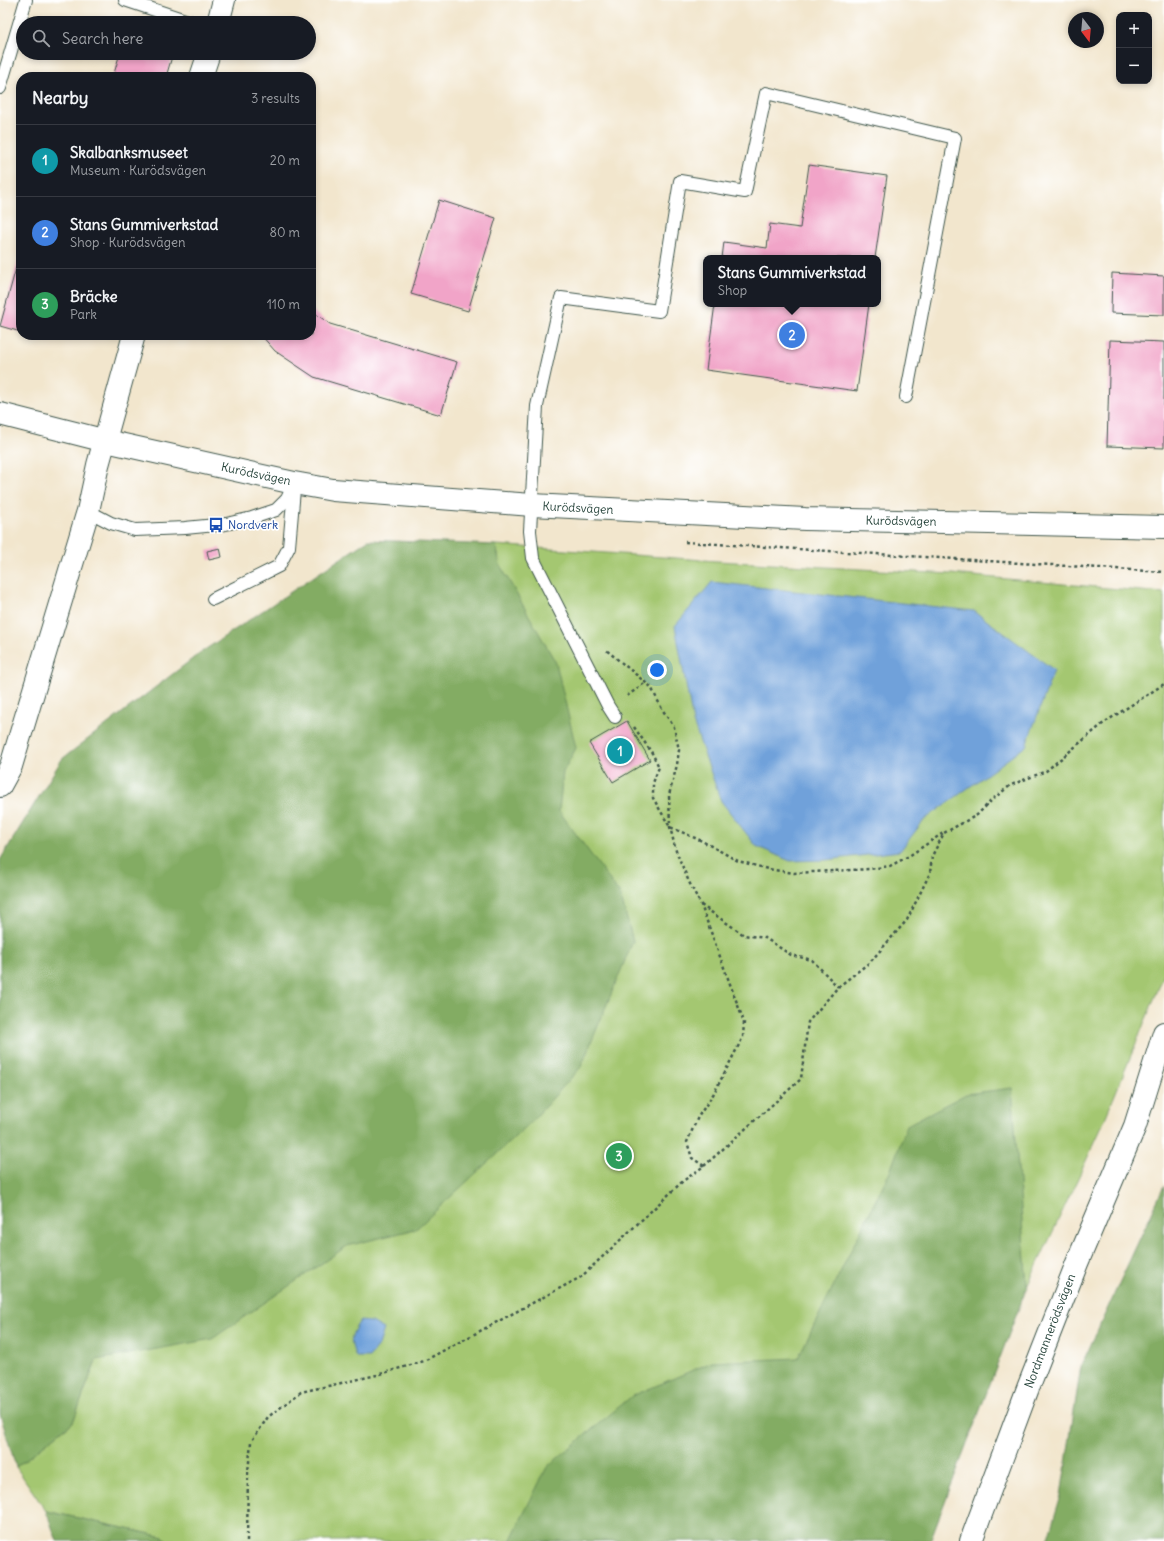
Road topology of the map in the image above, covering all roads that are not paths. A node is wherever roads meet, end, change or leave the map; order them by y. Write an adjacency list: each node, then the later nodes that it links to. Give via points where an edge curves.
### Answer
1 (26, 0): 4 (lane)
2 (125, 0): 5 (lane)
3 (224, 0): 6 (street)
4 (21, 16)
5 (173, 16)
6 (220, 16)
7 (16, 34): 10 (lane)
8 (207, 60): 9 (street)
9 (203, 72)
10 (0, 88)
11 (133, 340): 14 (street)
12 (906, 397): 16 (lane, via 955,138 766,93 745,192 680,182 659,311 562,298 537,406)
13 (0, 414): 14 (street, Kurödsvägen)
14 (106, 441): 15 (street, Kurödsvägen); 17 (street)
15 (294, 483): 16 (street, Kurödsvägen, via 332,490); 17 (lane, via 287,499 276,510 226,524 136,530 111,523); 19 (lane, via 289,547 279,566)
16 (532, 505): 18 (street, Kurödsvägen, via 805,519); 20 (lane, via 530,531 533,558 608,706)
17 (88, 511): 21 (street, via 11,766)
18 (1164, 527)
19 (213, 599)
20 (616, 717)
21 (0, 786)
22 (1164, 1033): 24 (street, Nordmannerödsvägen)
23 (1164, 1076): 24 (street, Nordmannerödsvägen)
24 (1135, 1126): 25 (street, Nordmannerödsvägen, via 1076,1263)
25 (972, 1540)

